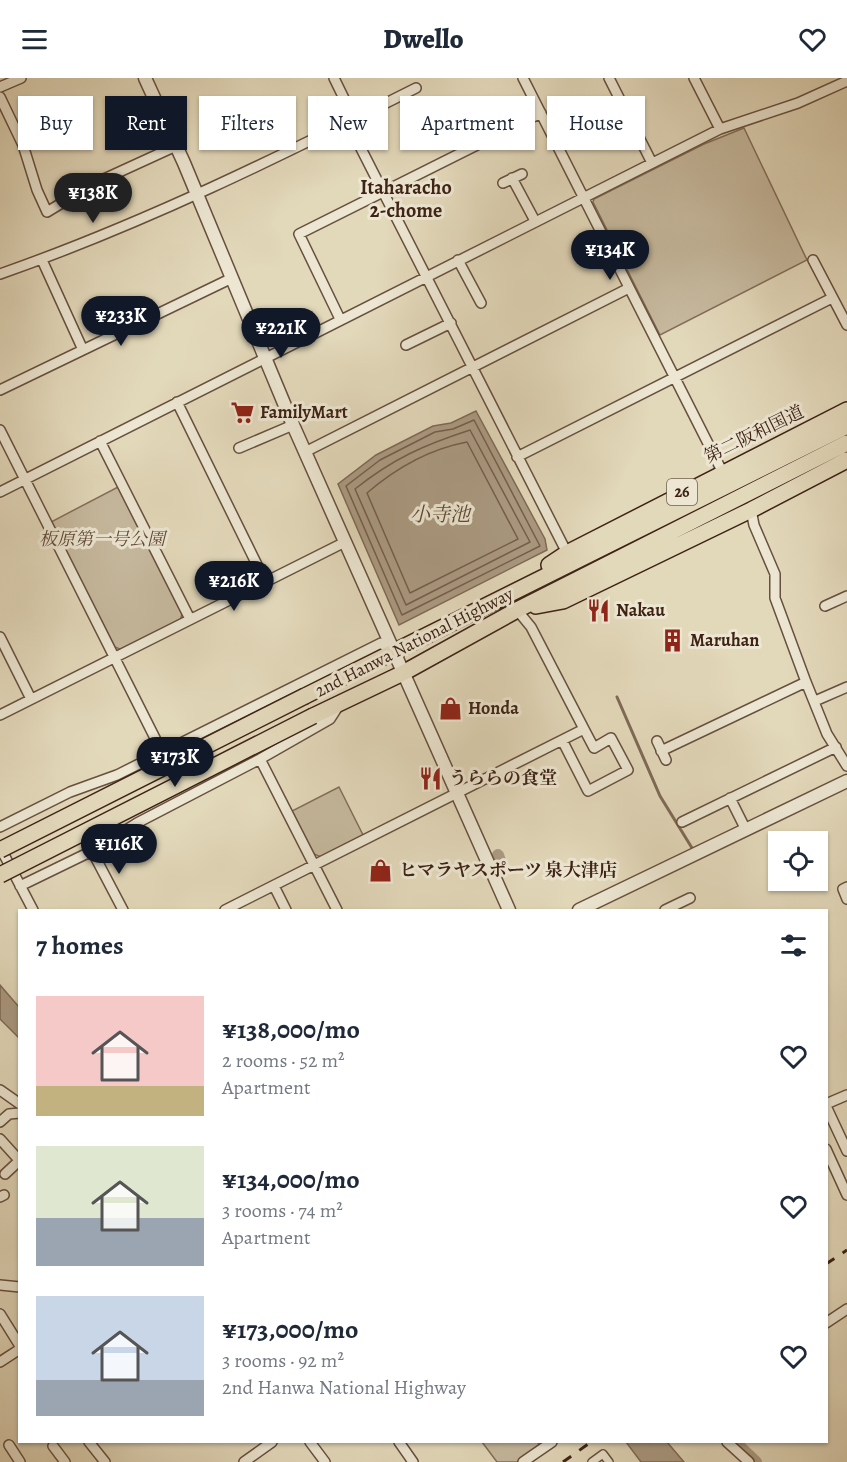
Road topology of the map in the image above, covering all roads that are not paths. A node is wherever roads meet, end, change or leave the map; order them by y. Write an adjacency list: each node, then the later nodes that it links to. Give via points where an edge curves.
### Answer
1 (21, 78): 8 (street)
2 (145, 78): 10 (street)
3 (334, 78): 11 (street)
4 (523, 78): 14 (street)
5 (609, 78): 20 (street)
6 (694, 78): 15 (street)
7 (847, 81): 15 (street, via 798,103)
8 (0, 87)
9 (416, 88): 13 (street)
10 (153, 96)
11 (341, 96)
12 (0, 97): 17 (street, via 23,145 47,212 93,184)
13 (388, 102)
14 (541, 113): 22 (street); 24 (street)
15 (720, 129): 20 (street)
16 (308, 141): 23 (street)
17 (167, 150)
18 (178, 150): 23 (street)
19 (364, 150): 22 (street)
20 (652, 163): 24 (street)
21 (522, 174): 25 (street, via 508,181)
22 (384, 192): 30 (street); 35 (street, via 299,234)
23 (195, 195): 26 (street); 31 (street)
24 (583, 198): 25 (street); 32 (street)
25 (535, 221): 27 (street)
26 (42, 260): 29 (street); 39 (street)
27 (458, 260): 30 (street); 34 (street)
28 (813, 260): 33 (street)
29 (0, 274)
30 (427, 275): 35 (street); 36 (street)
31 (230, 279): 39 (street); 40 (street)
32 (629, 288): 41 (street); 42 (street)
33 (832, 298): 37 (street); 42 (street)
34 (480, 303)
35 (340, 319): 40 (street)
36 (450, 323): 38 (street); 41 (street)
37 (847, 325)
38 (406, 345)
39 (83, 350): 43 (street)
40 (264, 357): 44 (street); 46 (street)
41 (472, 367): 52 (street); 53 (street)
42 (674, 377): 53 (street); 55 (street)
43 (0, 390)
44 (177, 402): 49 (street); 62 (street)
45 (847, 410): 55 (highway, 第二阪和国道 / 26)
46 (293, 425): 51 (street); 52 (street)
47 (847, 426): 60 (highway, 2nd Hanwa National Highway / 26)
48 (0, 430): 56 (street)
49 (100, 441): 56 (street); 67 (street)
50 (847, 443): 60 (highway, 2nd Hanwa National Highway / 26)
51 (240, 448)
52 (305, 453): 59 (street)
53 (517, 457): 61 (street)
54 (847, 460): 58 (highway, 26)
55 (722, 471): 61 (highway, 第二阪和国道 / 26)
56 (25, 479): 57 (street); 70 (street)
57 (0, 492)
58 (751, 510): 66 (highway, 26, via 563,601); 72 (street, via 775,574 775,598)
59 (345, 542): 62 (street); 69 (street)
60 (619, 549): 63 (highway, 2nd Hanwa National Highway / 26); 66 (highway, 2nd Hanwa National Highway / 26)
61 (567, 553): 63 (highway, 第二阪和国道 / 26)
62 (265, 581): 67 (street)
63 (523, 585): 69 (highway, 2nd Hanwa National Highway / 26)
64 (847, 596): 65 (street)
65 (825, 606)
66 (519, 609): 71 (highway, 2nd Hanwa National Highway / 26); 81 (street)
67 (190, 619): 70 (street)
68 (0, 637): 74 (street)
69 (392, 651): 71 (street); 86 (street, via 381,643); 95 (highway, 2nd Hanwa National Highway / 26, bridge)
70 (115, 658): 74 (street); 86 (street)
71 (403, 673): 77 (highway, 2nd Hanwa National Highway / 26); 90 (street)
72 (806, 682): 76 (street); 78 (street)
73 (847, 687): 76 (street)
74 (31, 699): 79 (street)
75 (741, 701): 78 (street)
76 (815, 701): 85 (street, via 827,734)
77 (341, 703): 87 (street, via 330,719); 98 (highway, 2nd Hanwa National Highway / 26, bridge)
78 (745, 711): 82 (street)
79 (0, 715)
80 (698, 721): 82 (street)
81 (584, 729): 83 (street); 83 (street, via 594,748 611,738 628,770 588,791)
82 (703, 731): 84 (street, via 664,755)
83 (562, 740): 90 (street)
84 (657, 741)
85 (837, 747): 88 (street); 91 (street)
86 (162, 752): 93 (street)
87 (260, 759): 96 (street); 97 (street)
88 (847, 766)
89 (847, 781): 94 (street)
90 (457, 793): 97 (street); 109 (street)
91 (730, 798): 92 (street); 94 (street)
92 (682, 822)
93 (0, 827)
94 (746, 830): 110 (street)
95 (0, 848): 99 (street)
96 (92, 851): 99 (street); 105 (street)
97 (314, 865): 100 (street); 108 (street)
98 (0, 875)
99 (20, 886): 104 (street)
100 (274, 886): 106 (street); 107 (street)
101 (847, 887): 103 (street, via 843,889)
102 (690, 898): 111 (street)
103 (847, 899)
104 (32, 909)
105 (122, 909)
106 (227, 909)
107 (286, 909)
108 (336, 909)
109 (509, 909)
110 (581, 909)
111 (667, 909)
112 (0, 1090): 114 (street)
113 (847, 1095): 115 (street)
114 (18, 1103)
115 (828, 1104)
116 (828, 1109): 120 (street)
117 (18, 1113): 118 (street, via 9,1114)
118 (0, 1122)
119 (0, 1139): 122 (street)
120 (847, 1151)
121 (828, 1153): 125 (street)
122 (18, 1159)
123 (18, 1161): 124 (street)
124 (5, 1174)
125 (847, 1195)
126 (0, 1285): 127 (street)
127 (18, 1287)
128 (847, 1309): 130 (street)
129 (0, 1314): 131 (street)
130 (828, 1322)
131 (18, 1345)
132 (18, 1349): 133 (street)
133 (0, 1362)
134 (89, 1443): 144 (street)
135 (271, 1443): 145 (street)
136 (311, 1443): 146 (street)
137 (400, 1443): 147 (street)
138 (551, 1443): 148 (street)
139 (728, 1443): 151 (street)
140 (9, 1445): 142 (street)
141 (53, 1446): 143 (street)
142 (20, 1462)
143 (65, 1462)
144 (105, 1462)
145 (244, 1462)
146 (325, 1462)
147 (413, 1462)
148 (523, 1462)
149 (592, 1462): 150 (street, via 603,1454)
150 (609, 1462)
151 (749, 1462)

